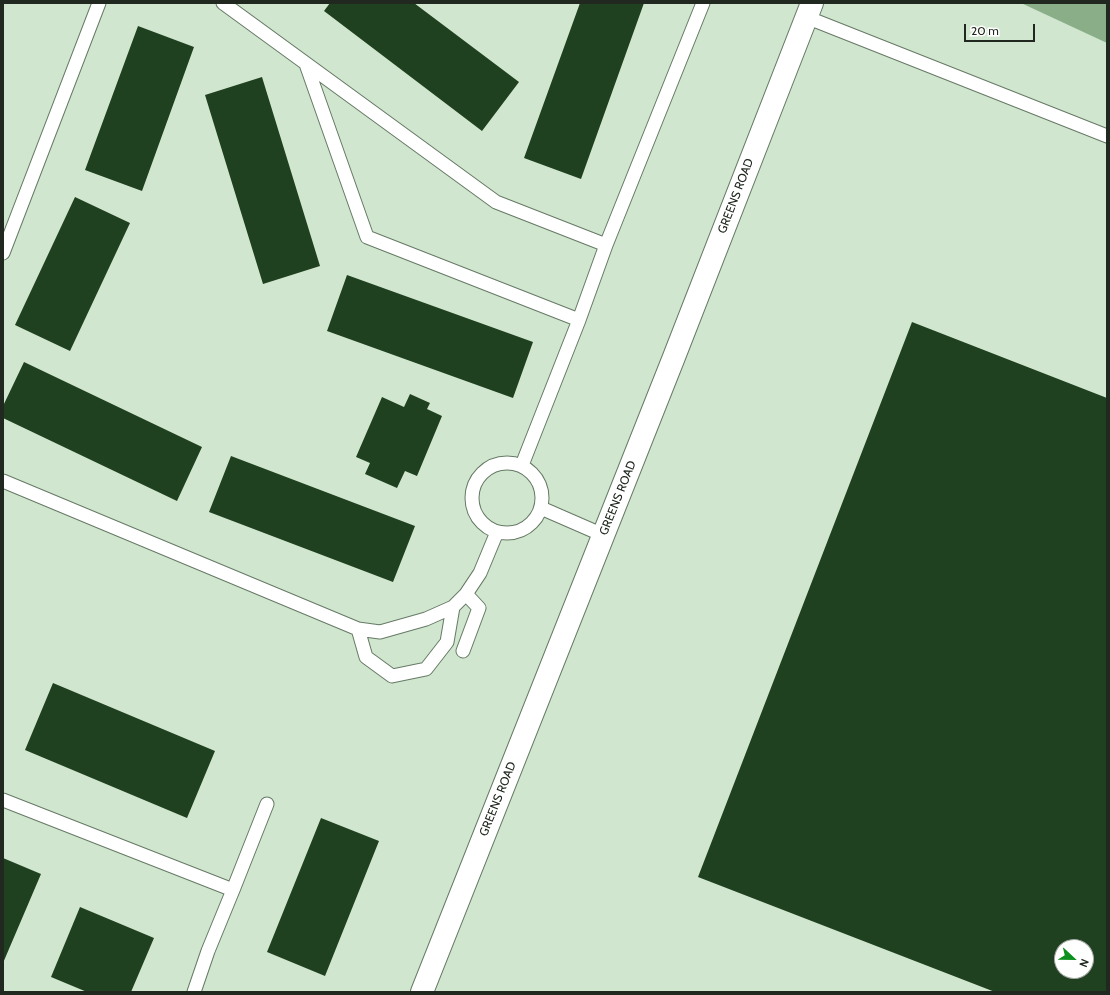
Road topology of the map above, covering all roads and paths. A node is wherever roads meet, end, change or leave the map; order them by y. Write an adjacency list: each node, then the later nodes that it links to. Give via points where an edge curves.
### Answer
1 (99, 3): 8 (lane)
2 (223, 3): 5 (lane)
3 (703, 3): 7 (lane)
4 (809, 10): 6 (lane); 14 (main road, GREENS ROAD)
5 (306, 64): 7 (lane, via 496,202); 9 (lane, via 367,237)
6 (1107, 136)
7 (606, 245): 9 (lane)
8 (3, 253)
9 (579, 320): 10 (lane)
10 (522, 465): 12 (lane, via 537,478 541,487); 13 (lane, via 510,462 494,465 479,475 474,486 473,509 487,528)
11 (3, 481): 17 (lane)
12 (541, 508): 13 (lane, via 524,529 507,534); 14 (lane)
13 (497, 532): 15 (lane, via 480,573)
14 (603, 535): 23 (main road, GREENS ROAD)
15 (466, 594): 16 (lane); 18 (lane, via 479,608)
16 (453, 607): 17 (lane, via 426,619 380,632); 17 (lane, via 447,642 426,669 392,676 366,657)
17 (358, 629)
18 (463, 652)
19 (3, 800): 21 (lane)
20 (267, 804): 21 (lane)
21 (233, 890): 22 (lane)
22 (194, 992)
23 (422, 992)

